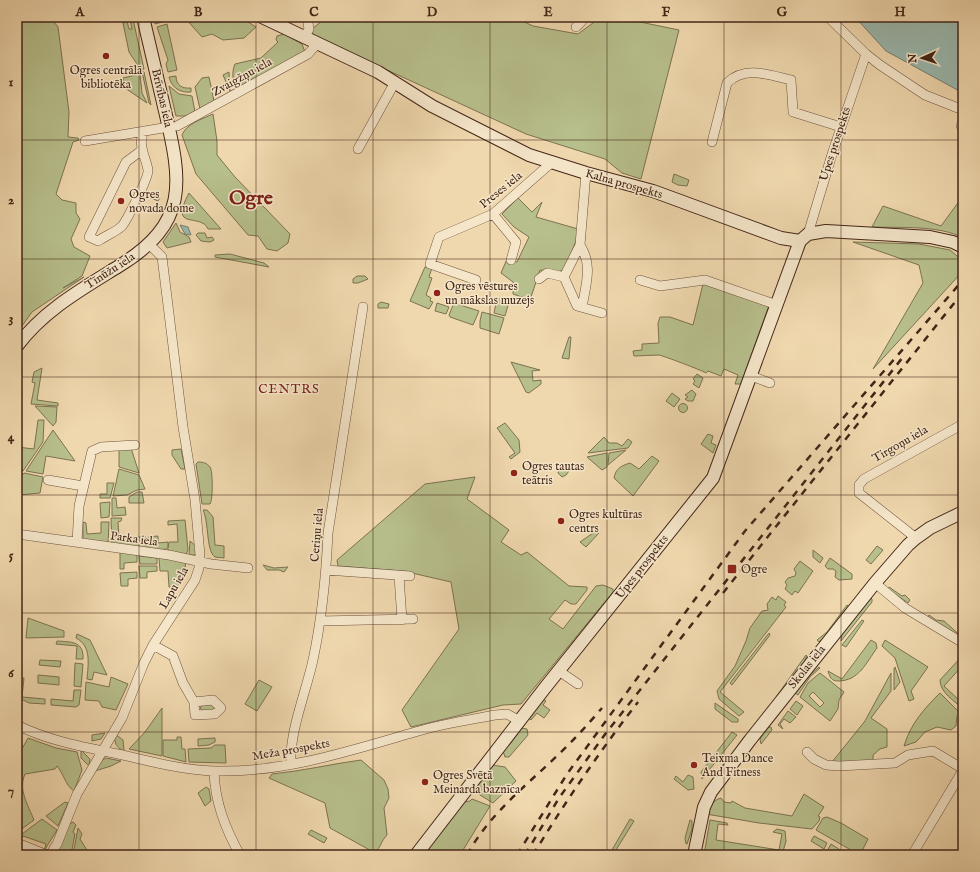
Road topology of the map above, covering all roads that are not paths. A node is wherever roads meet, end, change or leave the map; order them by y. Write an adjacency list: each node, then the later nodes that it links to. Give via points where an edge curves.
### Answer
1 (143, 17): 12 (main road, Brīvības iela)
2 (262, 17): 7 (main road, Kalna prospekts)
3 (307, 17): 7 (street, via 309,29)
4 (583, 17): 6 (street)
5 (828, 17): 9 (street)
6 (576, 27)
7 (304, 38): 8 (main road, Kalna prospekts)
8 (317, 44): 10 (main road, Kalna prospekts); 12 (street, Zvaigžņu iela, via 308,54)
9 (866, 54): 11 (street, via 925,95); 13 (street, Upes prospekts)
10 (395, 82): 17 (street); 19 (main road, Kalna prospekts, via 470,127)
11 (963, 110)
12 (173, 127): 14 (street, Zvaigžņu iela); 21 (main road, Brīvības iela)
13 (841, 127): 16 (street, via 792,112 791,80 750,72 733,77 727,83); 23 (street, Upes prospekts)
14 (144, 131): 15 (street, Zvaigžņu iela); 18 (street)
15 (85, 141)
16 (712, 142)
17 (358, 149)
18 (142, 150): 18 (street, via 126,162 89,236 98,241 122,226 143,188 148,172)
19 (551, 163): 20 (main road, Kalna prospekts); 22 (street, Preses iela)
20 (586, 173): 23 (main road, Kalna prospekts, via 650,190 781,238); 25 (street)
21 (177, 179): 24 (main road, Tīnūžu iela, via 172,207 165,224)
22 (493, 214): 27 (street, via 516,242); 30 (street, Preses iela, via 439,237 430,264)
23 (804, 238): 26 (main road, Kalna prospekts, via 826,231 930,237); 32 (main road, Upes prospekts)
24 (149, 244): 36 (main road, Tīnūžu iela, via 130,260 49,312 34,325); 47 (street, Lapu iela, via 162,257 174,361 195,500)
25 (580, 245): 28 (street); 34 (street, via 585,251 589,271)
26 (963, 247)
27 (511, 260)
28 (564, 277): 29 (street, via 547,272); 34 (street, via 577,306)
29 (539, 279)
30 (476, 280)
31 (640, 280): 32 (street, via 660,286 705,280)
32 (777, 305): 37 (main road, Upes prospekts)
33 (362, 307): 49 (street, Ceriņu iela, via 328,533)
34 (582, 307): 35 (street)
35 (602, 313)
36 (17, 346)
37 (751, 376): 38 (street); 58 (main road, Upes prospekts, via 713,478)
38 (770, 383)
39 (963, 424): 45 (street, Tirgoņu iela, via 864,479 859,485 859,493)
40 (135, 445): 42 (street, via 102,447 92,451)
41 (48, 480): 42 (street)
42 (83, 486): 46 (street)
43 (963, 512): 45 (main road, Skolas iela)
44 (17, 534): 46 (street, Parka iela)
45 (916, 538): 52 (main road, Skolas iela)
46 (77, 542): 47 (street, Parka iela, via 188,558)
47 (200, 562): 48 (street, Parka iela); 57 (street, Lapu iela, via 195,580)
48 (248, 568)
49 (326, 570): 50 (street); 55 (street, Ceriņu iela)
50 (399, 576): 51 (street); 54 (street)
51 (410, 576)
52 (875, 583): 56 (street, via 905,608); 72 (main road, Skolas iela, via 711,792 704,807)
53 (413, 619): 54 (street)
54 (402, 620): 55 (street)
55 (320, 621): 65 (street, Ceriņu iela, via 308,682 292,742)
56 (963, 643)
57 (153, 645): 60 (street, via 173,656 183,683); 63 (street, Lapu iela, via 122,718)
58 (559, 671): 59 (street); 61 (main road, Upes prospekts)
59 (578, 684)
60 (194, 702)
61 (520, 721): 65 (street, Meža prospekts, via 507,714 495,715 423,730 350,751); 71 (main road, Upes prospekts)
62 (17, 725): 63 (street, Meža prospekts, via 54,740)
63 (102, 751): 67 (street, Meža prospekts, via 175,767); 69 (street, Lapu iela, via 73,802 57,844)
64 (807, 752): 66 (street, via 814,760 838,766 895,763 908,755 933,751)
65 (291, 764): 67 (street, Meža prospekts, via 258,770)
66 (963, 769): 73 (street)
67 (214, 771): 70 (street, via 215,792 221,817)
68 (17, 843): 69 (street)
69 (48, 855)
70 (240, 855)
71 (416, 855)
72 (694, 855)
73 (912, 855)

